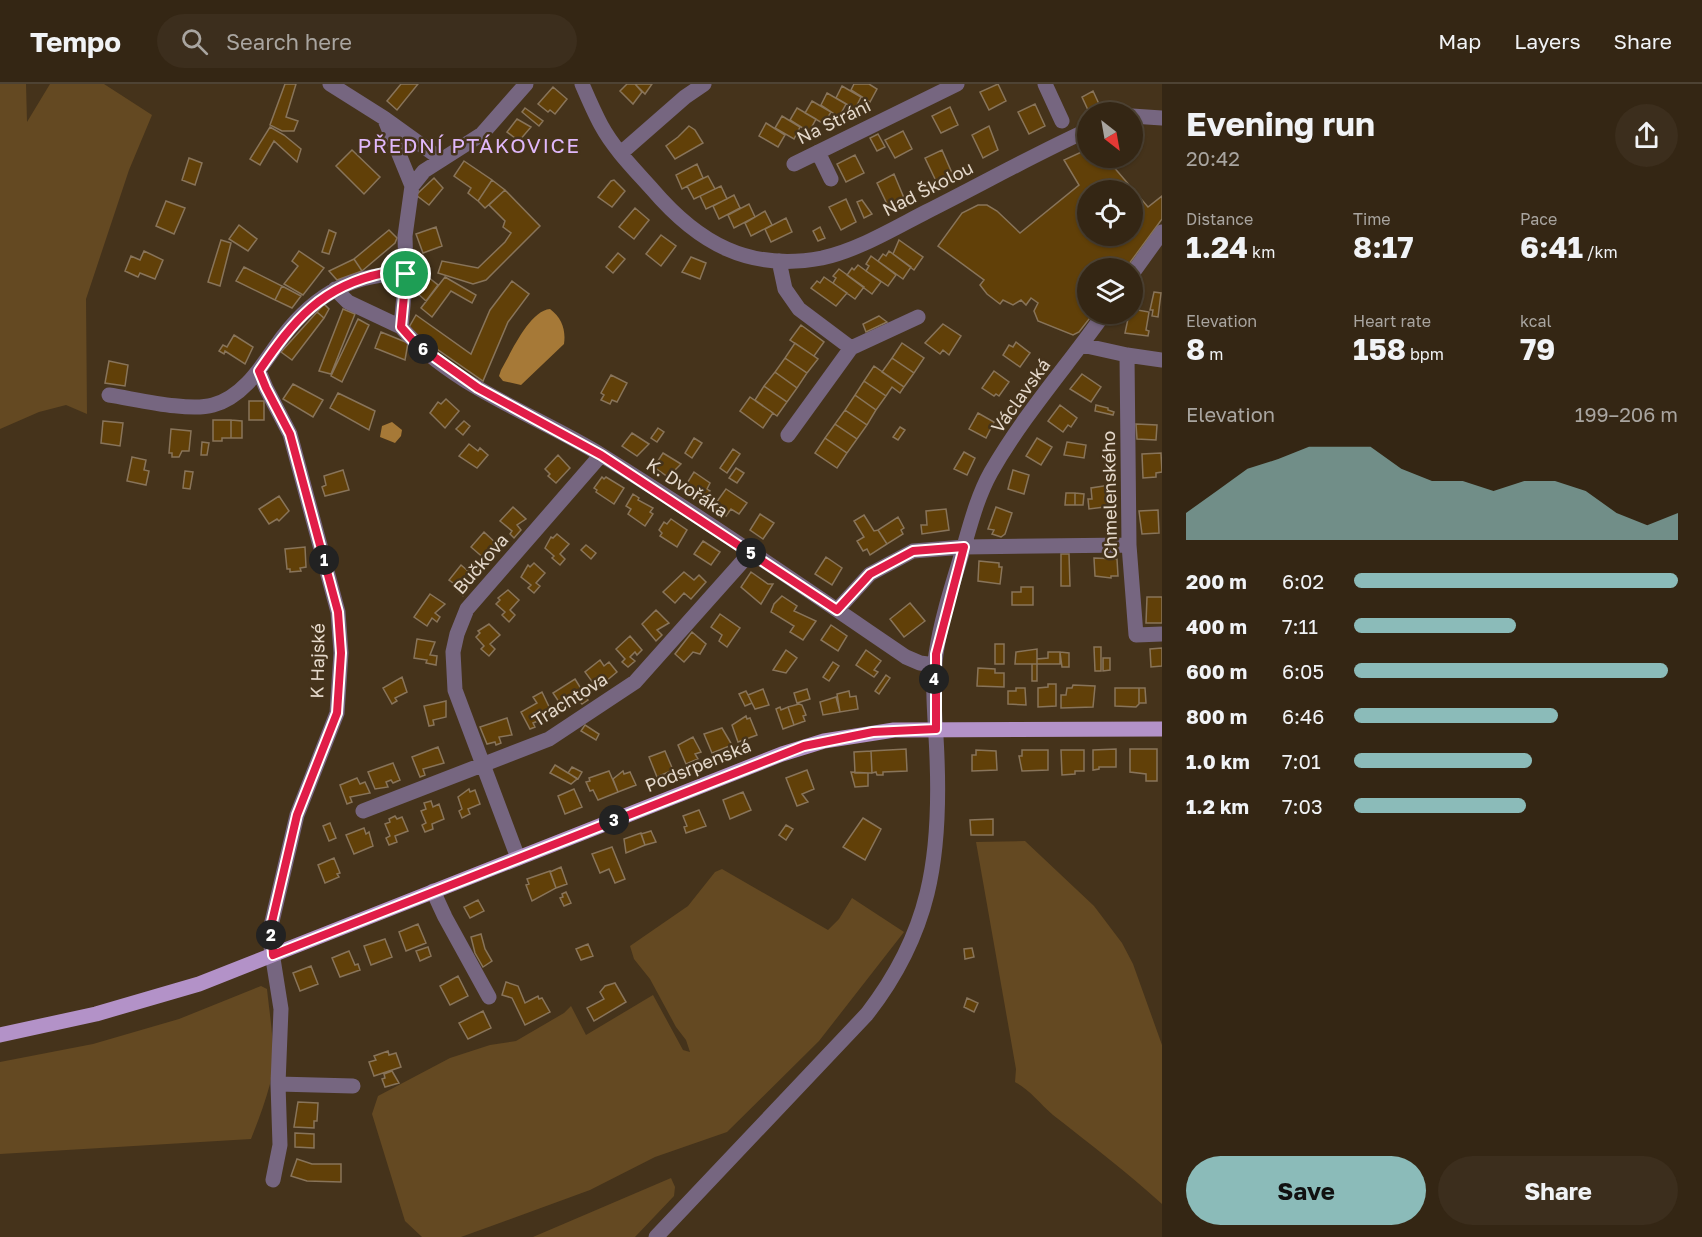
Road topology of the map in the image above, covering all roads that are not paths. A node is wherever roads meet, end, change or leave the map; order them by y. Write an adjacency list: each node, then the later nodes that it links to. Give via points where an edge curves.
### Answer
1 (330, 84): 8 (street)
2 (526, 84): 14 (street, via 482,134)
3 (582, 84): 13 (street, Nad Školou, via 602,127)
4 (704, 84): 13 (street)
5 (957, 84): 12 (street, Na Stráni)
6 (1046, 84): 10 (street)
7 (1143, 117): 9 (street)
8 (384, 118): 14 (street); 17 (street)
9 (1162, 118)
10 (1062, 121)
11 (1077, 136): 20 (street, Nad Školou, via 870,241 823,257)
12 (818, 152): 15 (street, Na Stráni); 16 (street)
13 (621, 153): 20 (street, Nad Školou, via 689,228 717,246)
14 (441, 159): 17 (street)
15 (794, 164)
16 (831, 178)
17 (412, 186): 21 (street, via 405,236)
18 (1162, 232): 19 (street)
19 (1143, 259)
20 (779, 261): 27 (street, via 785,290 799,309)
21 (406, 274): 22 (street, via 384,273); 25 (street)
22 (335, 289): 25 (street, via 348,302); 30 (street, via 307,309)
23 (918, 317): 27 (street)
24 (1097, 324): 26 (street, Václavská)
25 (401, 327): 33 (street, K. Dvořáka, via 416,344 478,388)
26 (1082, 345): 28 (street); 35 (street, Václavská, via 991,473)
27 (851, 348): 32 (street)
28 (1127, 355): 29 (street); 34 (street, Chmelenského)
29 (1162, 360)
30 (259, 371): 31 (street, via 226,400 205,407); 46 (street, K Hajské, via 290,434 338,612 341,653 337,713 297,815 271,926)
31 (109, 395)
32 (788, 435)
33 (601, 455): 36 (street, K. Dvořáka); 42 (street, Bučkova, via 467,609 457,634 453,652 455,690)
34 (1129, 545): 35 (street); 38 (street, Chmelenského, via 1136,635)
35 (964, 547): 37 (street, via 913,551 870,574); 39 (street, Václavská)
36 (750, 553): 37 (street, K. Dvořáka); 42 (street, Trachtova, via 635,682 549,739)
37 (837, 610): 39 (street, K. Dvořáka, via 906,657)
38 (1162, 634)
39 (934, 665): 40 (street, Václavská)
40 (936, 729): 41 (main road, Podsrpenská); 44 (main road, Podsrpenská, via 873,732 804,746); 52 (street, Václavská, via 937,822 932,879 920,922 898,970 846,1037)
41 (1162, 729)
42 (482, 766): 43 (street, Trachtova); 44 (street, Bučkova)
43 (363, 811)
44 (518, 858): 45 (main road, Podsrpenská)
45 (434, 891): 46 (main road, Podsrpenská); 47 (street)
46 (273, 955): 48 (main road, Podsrpenská, via 172,993); 49 (street, K Hajské, via 281,1009)
47 (489, 997)
48 (0, 1035)
49 (278, 1084): 50 (street); 51 (street, K Hajské, via 280,1145)
50 (353, 1086)
51 (273, 1180)
52 (656, 1237)

